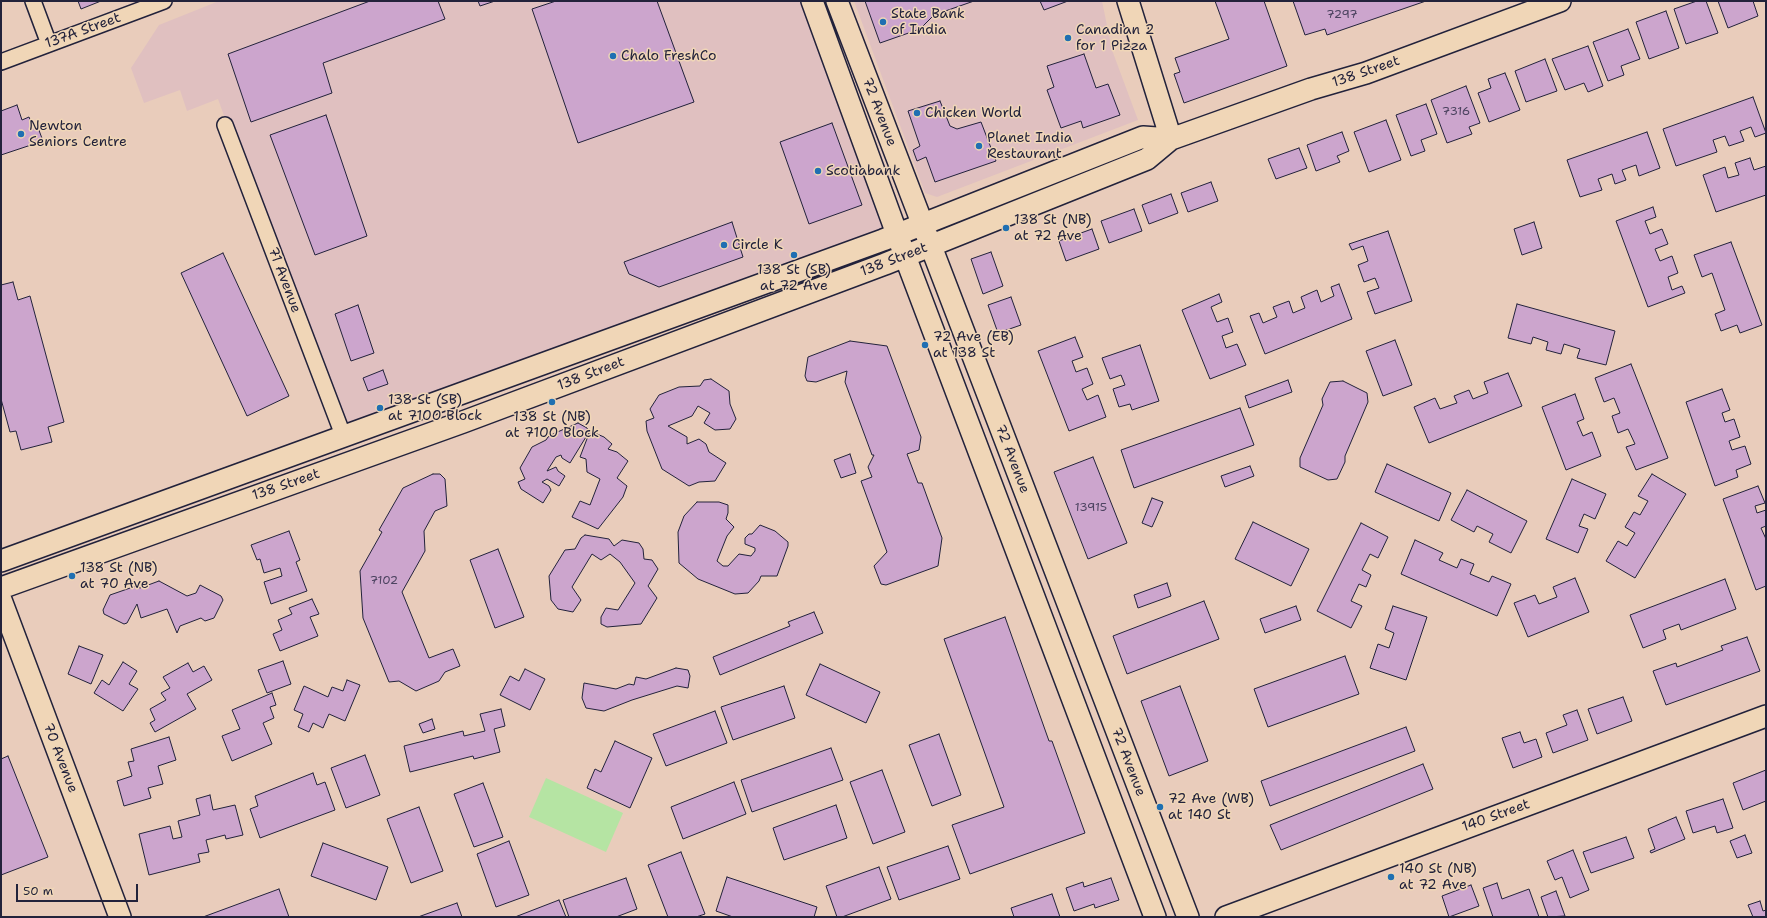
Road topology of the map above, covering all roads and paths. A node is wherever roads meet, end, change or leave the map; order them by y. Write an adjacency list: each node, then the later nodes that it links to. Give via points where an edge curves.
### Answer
1 (33, 1): 7 (street)
2 (164, 1): 7 (street, 137A Street)
3 (812, 1): 12 (main road, 72 Avenue)
4 (837, 1): 11 (main road, 72 Avenue)
5 (1128, 1): 10 (main road)
6 (1560, 1): 10 (main road, 138 Street, via 1366,73)
7 (49, 44): 8 (street, 137A Street)
8 (1, 62)
9 (225, 125): 15 (street, 71 Avenue)
10 (1171, 139): 11 (main road, 138 Street, via 1143,137); 13 (main road, 138 Street, via 1147,159)
11 (922, 225): 12 (main road, 138 Street); 13 (main road, 72 Avenue)
12 (898, 235): 14 (main road, 72 Avenue); 15 (main road, 138 Street, via 454,398)
13 (930, 246): 14 (main road, 138 Street); 22 (main road, 72 Avenue)
14 (905, 256): 17 (main road, 138 Street, via 463,422); 21 (main road, 72 Avenue)
15 (343, 435): 16 (main road, 138 Street)
16 (1, 560)
17 (1, 588)
18 (1, 600): 20 (main road, 70 Avenue)
19 (1766, 716): 23 (main road, 140 Street)
20 (120, 917)
21 (1155, 917)
22 (1188, 917)
23 (1226, 917)

